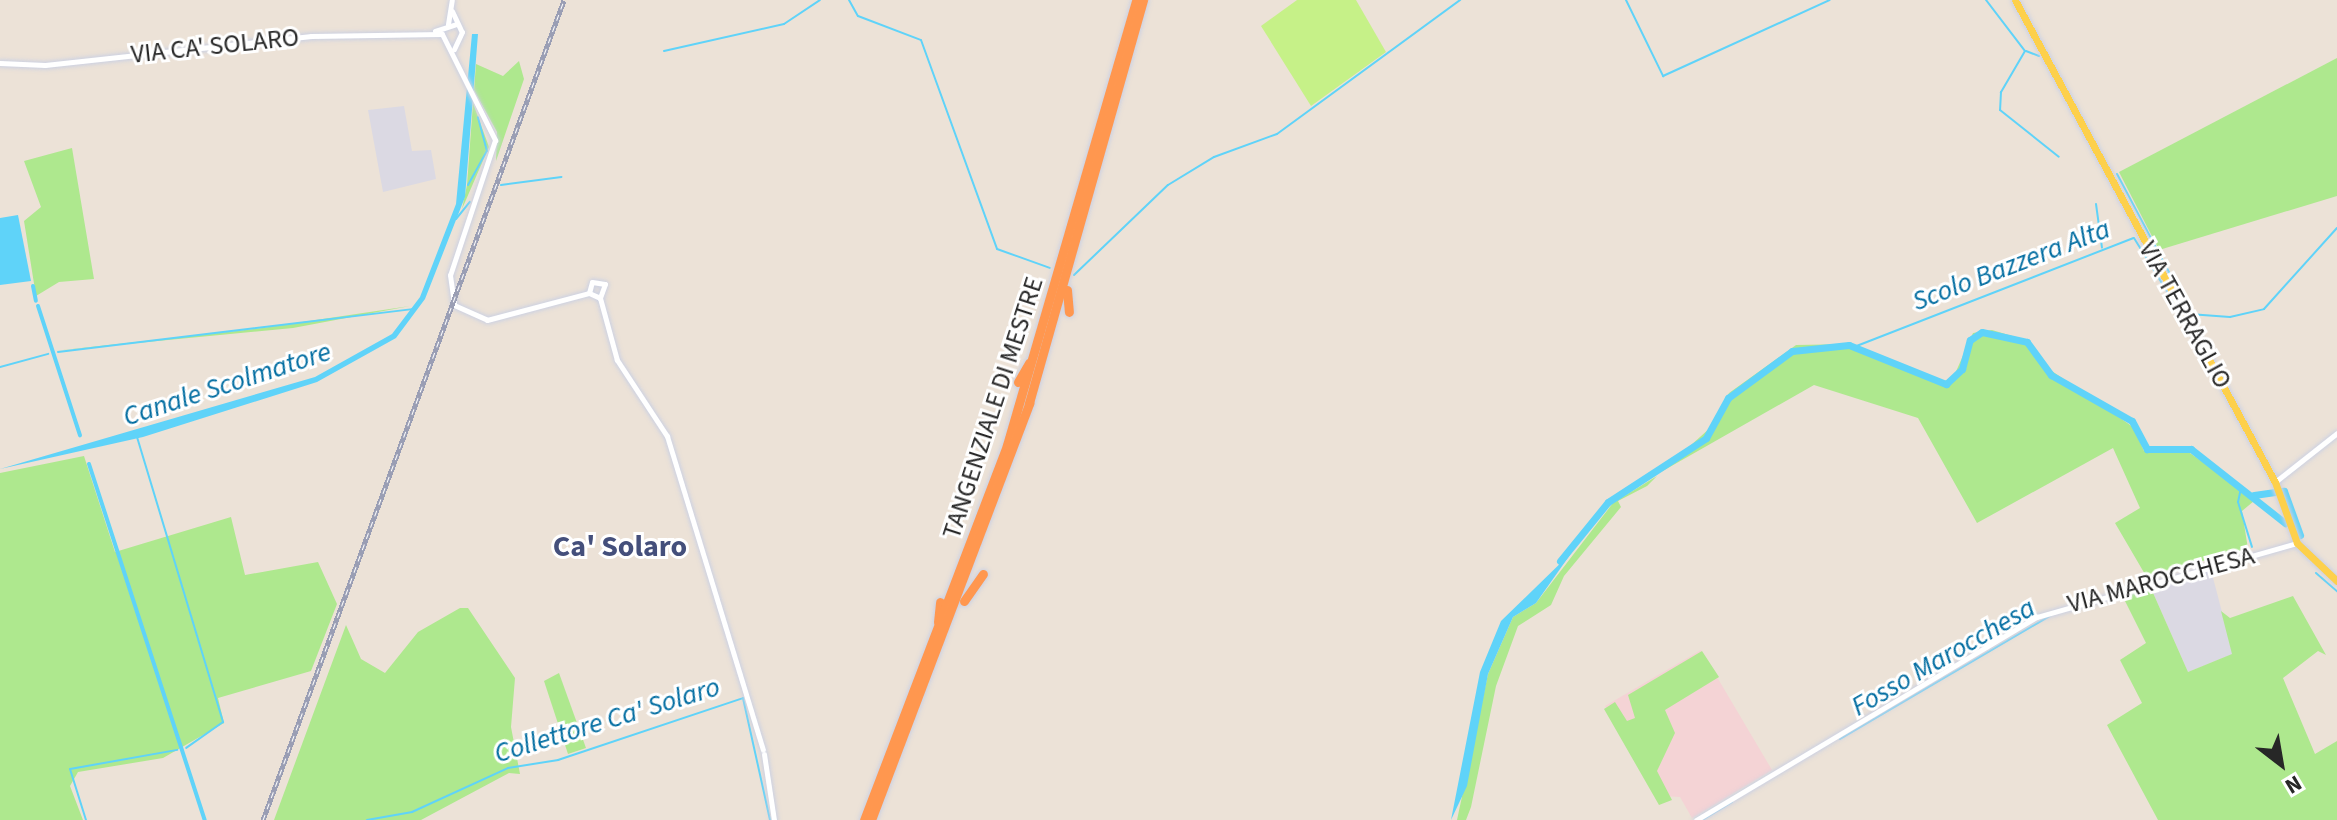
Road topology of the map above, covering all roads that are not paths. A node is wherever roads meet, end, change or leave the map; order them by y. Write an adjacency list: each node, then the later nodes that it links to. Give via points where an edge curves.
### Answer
1 (452, 0): 5 (street)
2 (1136, 0): 17 (highway, TANGENZIALE DI MESTRE)
3 (1143, 0): 13 (highway, TANGENZIALE DI MESTRE)
4 (2015, 0): 20 (main road, VIA TERRAGLIO)
5 (452, 11): 6 (street); 7 (street)
6 (457, 24): 7 (street, VIA CA' SOLARO); 10 (street)
7 (447, 25): 8 (street, VIA CA' SOLARO); 9 (street)
8 (430, 32): 9 (street, VIA CA' SOLARO); 12 (street, VIA CA' SOLARO)
9 (447, 38): 10 (street, VIA CA' SOLARO); 11 (street)
10 (458, 39): 11 (street)
11 (453, 54): 14 (street, via 492,125 495,151 450,275 452,301 464,315 487,320)
12 (0, 63)
13 (1068, 271): 16 (highway); 25 (highway, TANGENZIALE DI MESTRE)
14 (589, 293): 15 (street); 15 (street, via 600,281 606,289)
15 (600, 298): 27 (street, via 617,360 675,456 763,752)
16 (1069, 312)
17 (1044, 327): 18 (highway); 26 (highway, TANGENZIALE DI MESTRE)
18 (1018, 382)
19 (2337, 433): 20 (street)
20 (2278, 489): 21 (main road, VIA TERRAGLIO)
21 (2297, 543): 23 (main road, VIA TERRAGLIO); 30 (street, VIA MAROCCHESA, via 2037,617)
22 (983, 574): 25 (highway)
23 (2337, 581)
24 (940, 602): 26 (highway)
25 (948, 628): 29 (highway, TANGENZIALE DI MESTRE)
26 (931, 652): 28 (highway, TANGENZIALE DI MESTRE)
27 (774, 820)
28 (864, 820)
29 (871, 820)
30 (1696, 820)

